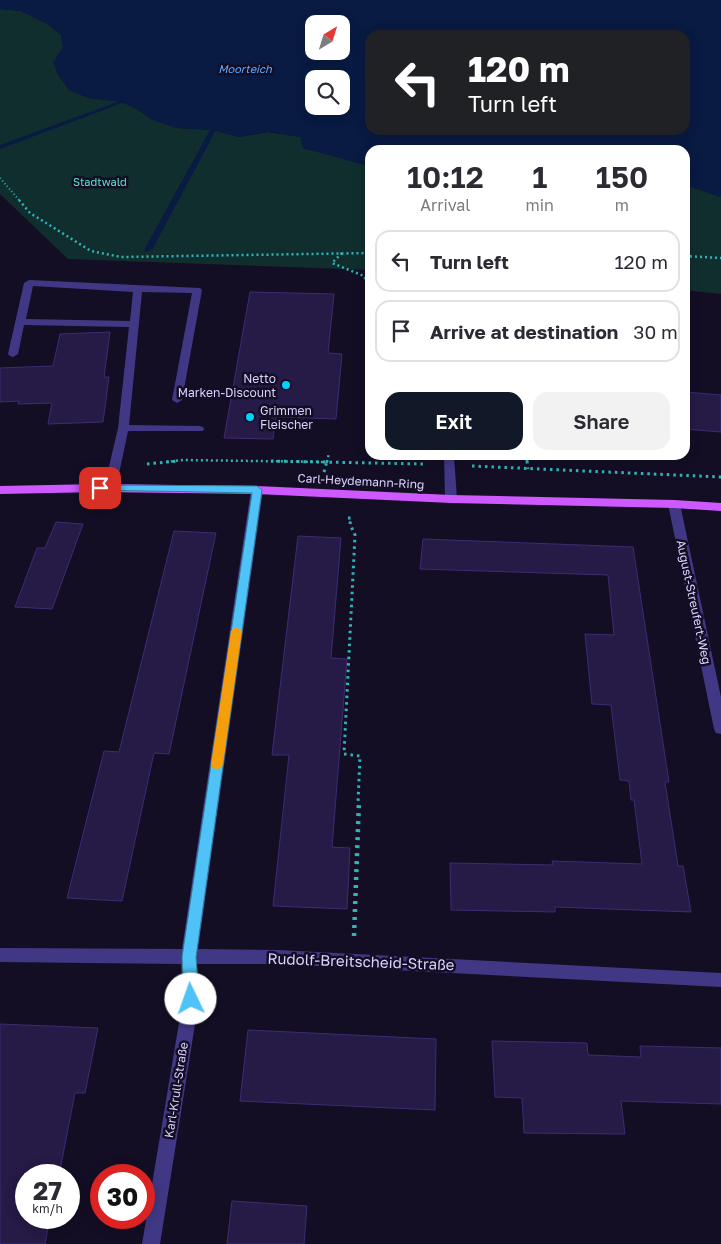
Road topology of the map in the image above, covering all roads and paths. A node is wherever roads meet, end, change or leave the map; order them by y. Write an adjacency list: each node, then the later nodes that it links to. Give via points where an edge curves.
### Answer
1 (0, 178): 2 (path, via 30,213 91,251 121,257)
2 (342, 253): 3 (path); 6 (path, via 332,262)
3 (365, 253)
4 (690, 256): 5 (path)
5 (721, 258)
6 (365, 278)
7 (138, 289): 8 (street, via 29,283); 9 (street); 11 (street, via 197,290)
8 (20, 322): 9 (street); 10 (street)
9 (133, 324): 12 (street)
10 (13, 354)
11 (177, 400)
12 (123, 428): 13 (street); 18 (street)
13 (199, 429)
14 (329, 453): 17 (path)
15 (449, 460): 17 (path); 19 (path); 24 (street)
16 (527, 460): 19 (path)
17 (327, 463): 18 (path, via 183,460)
18 (114, 467): 21 (street)
19 (528, 469): 20 (path)
20 (721, 477)
21 (110, 488): 22 (main road, Carl-Heydemann-Ring); 23 (main road, Carl-Heydemann-Ring)
22 (0, 490)
23 (257, 490): 24 (main road, Carl-Heydemann-Ring); 31 (street, Karl-Krull-Straße)
24 (451, 499): 25 (main road, Carl-Heydemann-Ring)
25 (674, 504): 26 (main road, Carl-Heydemann-Ring); 28 (street, August-Streufert-Weg)
26 (721, 507)
27 (342, 518): 29 (path, via 351,518 355,535 344,754 360,756)
28 (721, 729)
29 (354, 938)
30 (0, 955): 31 (street, Rudolf-Breitscheid-Straße)
31 (189, 957): 32 (street, Rudolf-Breitscheid-Straße, via 354,959); 33 (street, Karl-Krull-Straße, via 191,999)
32 (721, 980)
33 (151, 1244)

